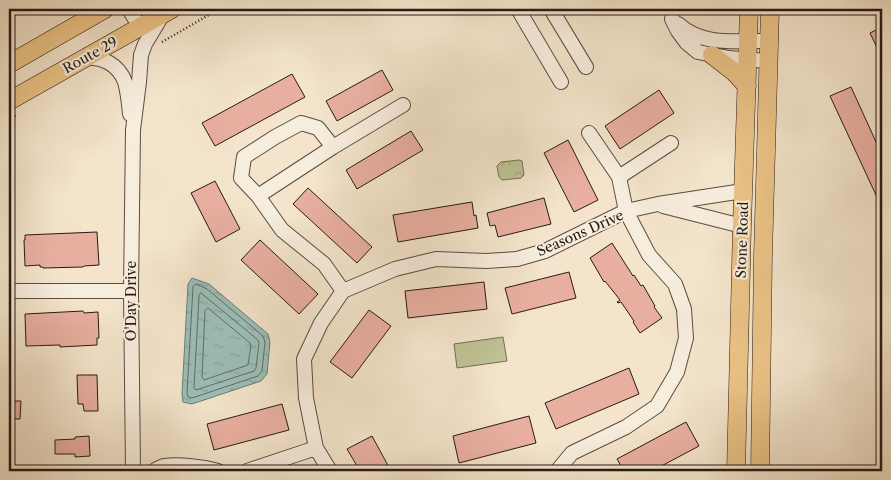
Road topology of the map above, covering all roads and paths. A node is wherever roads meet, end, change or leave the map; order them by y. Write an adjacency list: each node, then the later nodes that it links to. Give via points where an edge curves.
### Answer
1 (105, 9): 15 (main road)
2 (129, 9): 8 (street)
3 (518, 9): 17 (street)
4 (551, 9): 16 (street)
5 (749, 9): 9 (main road, Stone Road)
6 (770, 9): 10 (main road, Stone Road)
7 (167, 11): 8 (main road, Route 29); 21 (street, O'Day Drive, via 141,55)
8 (140, 27): 12 (main road, Route 29)
9 (748, 40): 10 (street); 11 (street, via 703,38 682,28 672,18 686,42 698,52); 13 (main road, Stone Road)
10 (768, 41): 14 (main road, Stone Road)
11 (712, 55): 13 (street); 18 (main road)
12 (80, 60): 19 (main road, Route 29); 21 (street, O'Day Drive, via 96,58 115,66 125,81)
13 (748, 60): 14 (street); 18 (main road, Stone Road)
14 (768, 61): 42 (main road, Stone Road)
15 (9, 64)
16 (586, 67)
17 (561, 82)
18 (747, 86): 26 (main road, Stone Road)
19 (9, 101)
20 (403, 105): 24 (street)
21 (133, 130): 32 (street, O'Day Drive)
22 (589, 133): 25 (street)
23 (672, 143): 25 (street)
24 (333, 147): 27 (street); 27 (street, via 318,128 302,123 244,157 241,178)
25 (618, 177): 29 (street)
26 (743, 191): 28 (street, Seasons Drive); 30 (main road, Stone Road)
27 (258, 196): 33 (street, via 282,230 324,264)
28 (658, 204): 29 (street, Seasons Drive); 30 (street, Seasons Drive)
29 (626, 212): 33 (street, Seasons Drive, via 545,251 517,259 436,259 395,269); 40 (street, via 649,255 675,284 684,309 686,338 682,355 677,372 657,406 626,427 572,453)
30 (742, 226): 41 (main road, Stone Road)
31 (9, 291): 32 (street)
32 (131, 291): 35 (street, O'Day Drive)
33 (343, 291): 34 (street, via 321,323 304,359 306,398)
34 (316, 448): 38 (street); 39 (street)
35 (133, 471)
36 (154, 471): 37 (street, via 163,466 189,466)
37 (218, 471)
38 (247, 471)
39 (330, 471)
40 (557, 471)
41 (736, 471)
42 (760, 471)

